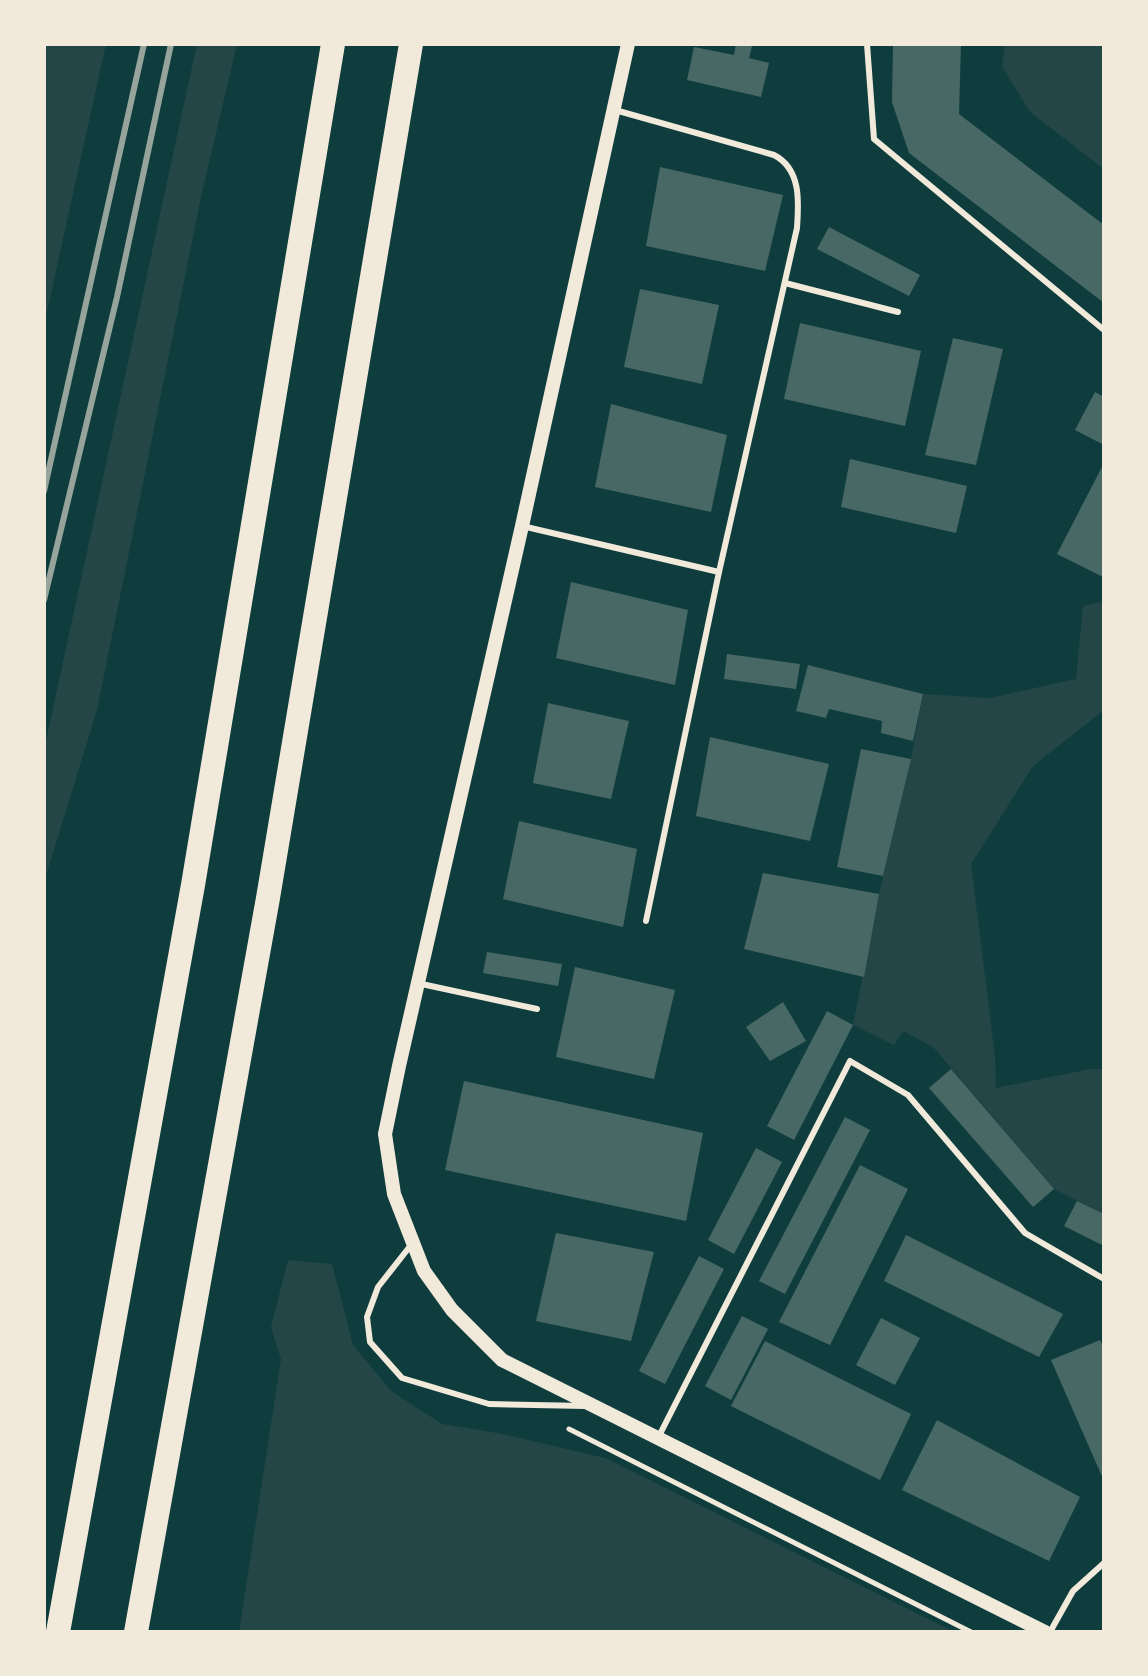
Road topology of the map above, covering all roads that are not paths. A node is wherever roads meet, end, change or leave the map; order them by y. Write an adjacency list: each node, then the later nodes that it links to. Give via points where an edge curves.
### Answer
1 (333, 44): 19 (highway, via 193,885)
2 (411, 44): 20 (highway, via 268,898)
3 (628, 44): 5 (street)
4 (867, 44): 8 (lane, via 874,139)
5 (614, 109): 6 (lane, via 774,155 790,167 798,196 797,228); 9 (street)
6 (785, 283): 7 (lane); 10 (lane)
7 (898, 312)
8 (1104, 330)
9 (522, 526): 10 (lane); 12 (street)
10 (719, 572): 11 (lane)
11 (646, 921)
12 (417, 983): 13 (lane); 14 (street, via 385,1134 394,1194)
13 (537, 1009)
14 (413, 1242): 16 (street, via 424,1271 452,1310 502,1360); 16 (lane, via 378,1287 367,1317 370,1342 402,1378 489,1404)
15 (1104, 1279): 17 (lane, via 1025,1233 908,1095 850,1061)
16 (593, 1406): 17 (street)
17 (658, 1438): 21 (street)
18 (1104, 1563): 21 (lane, via 1073,1591)
19 (58, 1632)
20 (136, 1632)
21 (1048, 1632)

